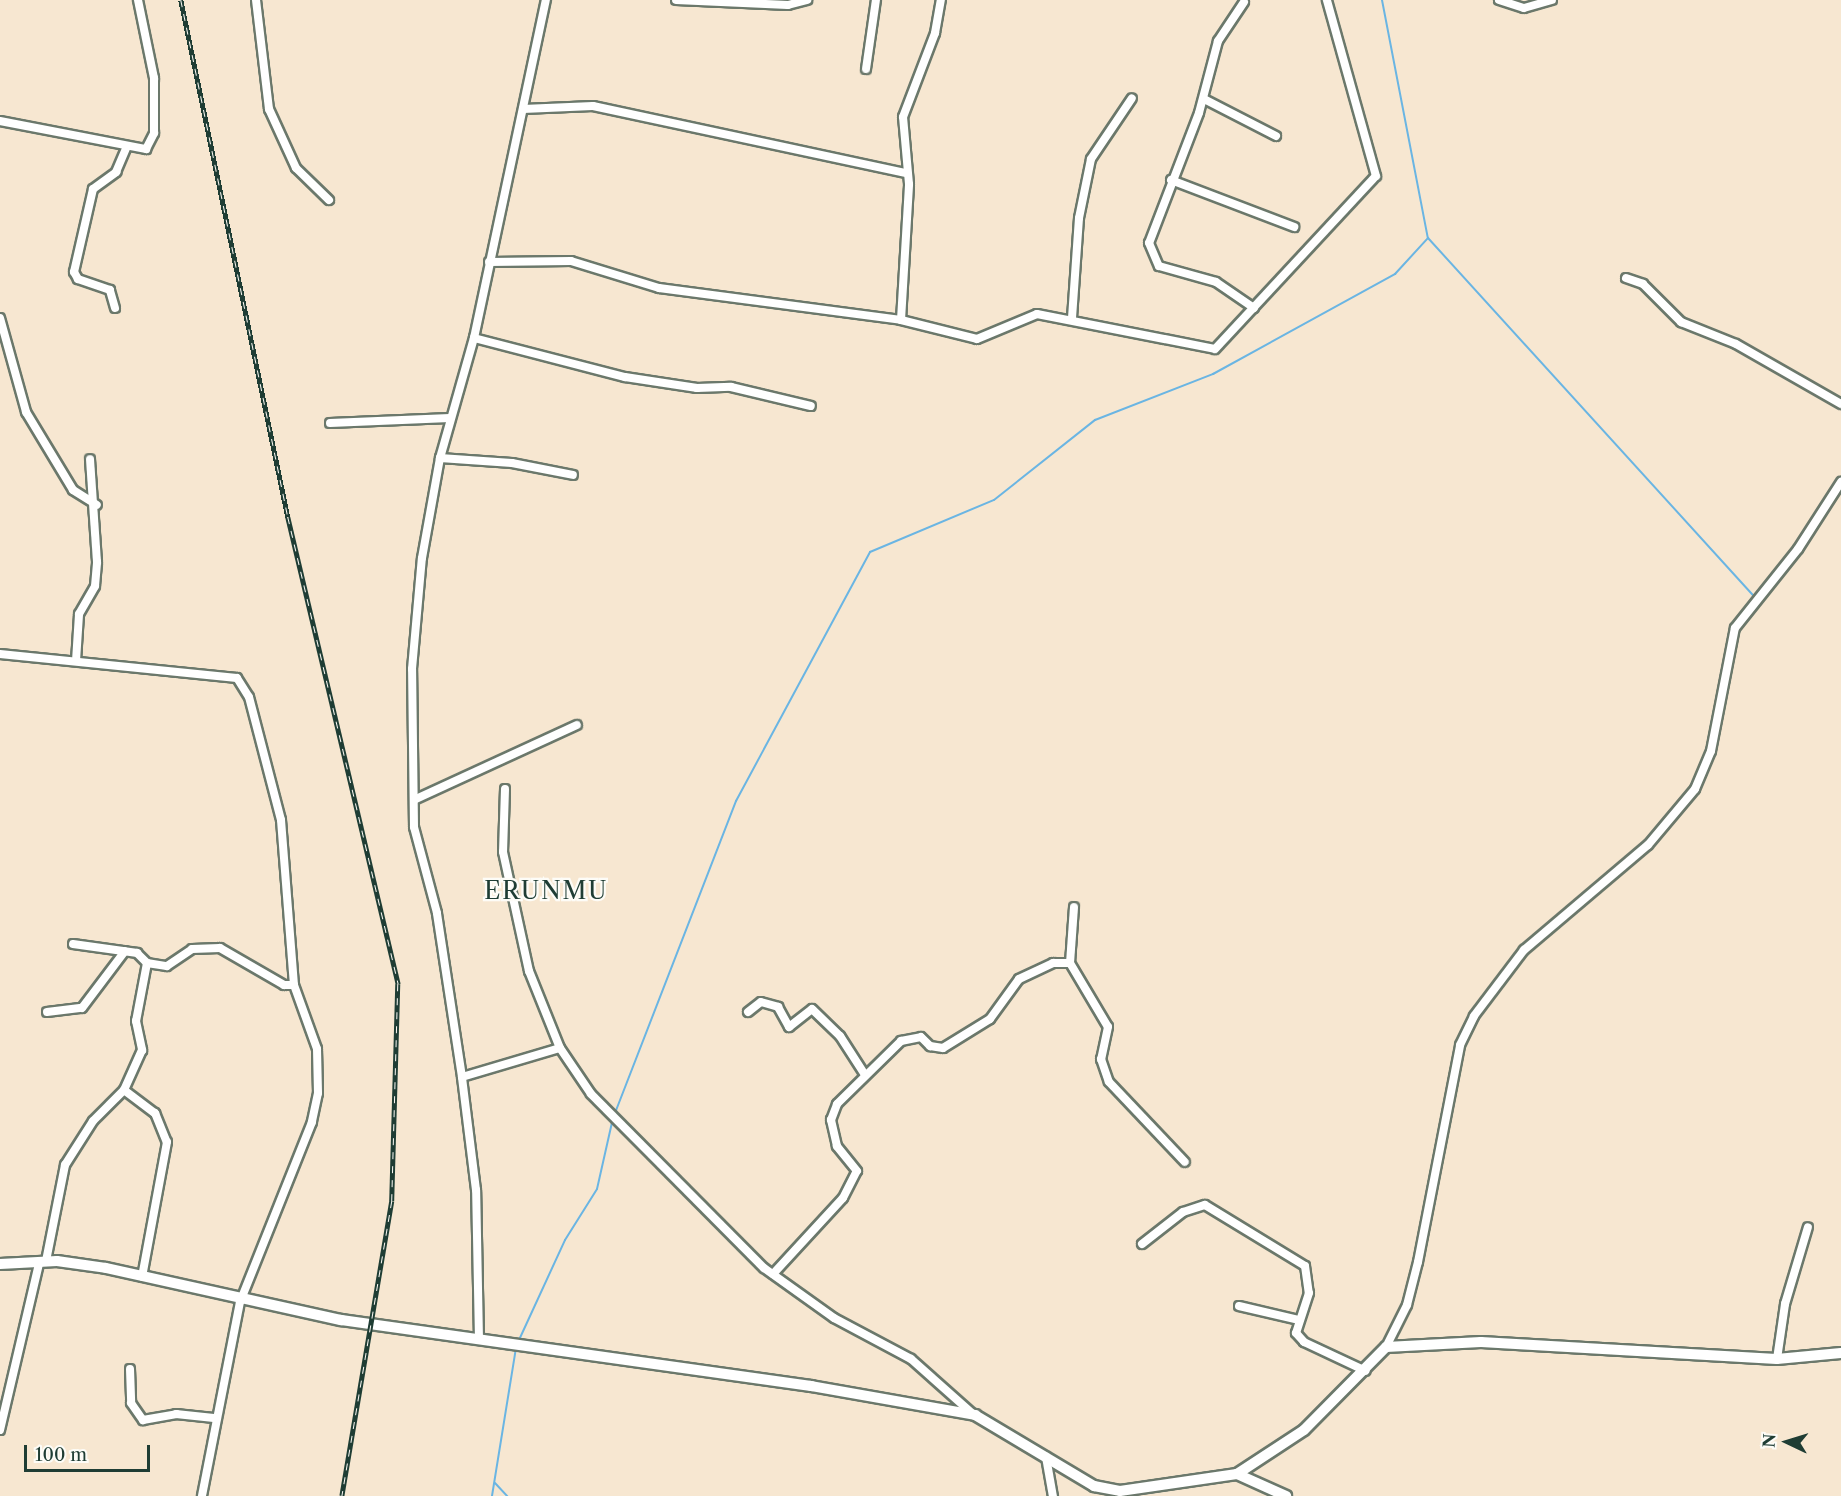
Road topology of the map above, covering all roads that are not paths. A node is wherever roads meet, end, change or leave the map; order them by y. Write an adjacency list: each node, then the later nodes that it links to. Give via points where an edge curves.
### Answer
1 (138, 0): 18 (street, via 152,62 154,133 146,148)
2 (256, 0): 21 (street, via 269,109 296,168)
3 (546, 0): 15 (street)
4 (676, 0): 5 (street, via 788,5)
5 (807, 0)
6 (876, 0): 12 (street)
7 (940, 0): 19 (street, via 935,33 903,117)
8 (1327, 0): 26 (street, via 1376,176)
9 (1500, 0): 10 (street, via 1524,8)
10 (1552, 0)
11 (1244, 2): 14 (street, via 1218,41)
12 (866, 69)
13 (1132, 98): 28 (street, via 1091,159 1079,218)
14 (1204, 99): 17 (street); 20 (street)
15 (524, 109): 19 (street, via 593,106); 23 (street)
16 (0, 121): 18 (street)
17 (1276, 136)
18 (128, 146): 25 (street, via 116,172 93,189 74,272 78,279 110,290)
19 (905, 173): 29 (street, via 909,184)
20 (1171, 180): 22 (street); 26 (street, via 1154,220 1151,258 1159,266 1216,282)
21 (329, 200)
22 (1294, 227)
23 (489, 262): 29 (street, via 571,261 659,288); 30 (street)
24 (1626, 278): 31 (street, via 1643,284 1681,322 1736,344)
25 (116, 308)
26 (1254, 308): 28 (street, via 1215,349)
27 (0, 318): 39 (street, via 26,412 73,490)
28 (1072, 318): 29 (street, via 1037,315 977,339)
29 (901, 320)
30 (474, 338): 32 (street, via 624,377 696,388 731,387); 33 (street)
31 (1841, 404)
32 (811, 406)
33 (450, 418): 34 (street); 35 (street)
34 (330, 423)
35 (440, 458): 37 (street, via 512,463); 44 (street, via 422,558 412,669)
36 (90, 459): 39 (street)
37 (573, 475)
38 (1841, 482): 68 (street, via 1798,549 1735,628 1711,751 1695,789 1648,845 1524,950 1474,1016 1460,1045 1407,1305)
39 (97, 505): 41 (street, via 95,586 79,614)
40 (0, 654): 41 (street)
41 (76, 661): 50 (street, via 228,675 244,683 281,820)
42 (577, 724): 44 (street)
43 (506, 789): 53 (street, via 503,852 521,940)
44 (416, 799): 55 (street, via 414,827 437,913)
45 (1074, 907): 49 (street)
46 (73, 944): 47 (street)
47 (125, 951): 48 (street, via 144,955); 51 (street, via 82,1008)
48 (147, 963): 50 (street, via 167,966 192,949 220,948 284,985); 56 (street, via 136,1021 142,1050)
49 (1070, 963): 54 (street, via 1053,963 1019,979 1000,1009 962,1038 943,1048 930,1046 921,1037 901,1041); 57 (street, via 1108,1027 1101,1059 1109,1082)
50 (294, 985): 64 (street, via 317,1049 318,1093 312,1122)
51 (47, 1012)
52 (748, 1012): 54 (street, via 761,1002 778,1007 789,1027 812,1009 840,1036)
53 (560, 1048): 55 (street); 62 (street, via 591,1094)
54 (866, 1075): 62 (street, via 837,1104 831,1120 837,1146 857,1171 843,1198)
55 (462, 1077): 67 (street, via 476,1190)
56 (124, 1090): 60 (street, via 93,1121 65,1165); 63 (street, via 155,1113 167,1142)
57 (1185, 1162)
58 (1808, 1227): 70 (street, via 1785,1304)
59 (1142, 1244): 66 (street, via 1183,1212 1205,1205 1305,1266 1309,1293)
60 (43, 1263): 61 (street); 63 (street); 75 (street)
61 (0, 1264)
62 (773, 1274): 73 (street, via 834,1318 910,1359)
63 (142, 1277): 64 (street)
64 (240, 1302): 67 (street); 74 (street)
65 (1239, 1306): 66 (street)
66 (1299, 1320): 72 (street, via 1296,1334 1304,1342)
67 (479, 1340): 73 (street, via 811,1386)
68 (1386, 1347): 70 (street, via 1481,1342); 72 (street)
69 (1841, 1353): 70 (street)
70 (1777, 1359)
71 (130, 1370): 74 (street, via 131,1403 143,1420 176,1413)
72 (1366, 1371): 77 (street, via 1304,1430)
73 (975, 1415): 76 (street)
74 (214, 1418): 79 (street)
75 (0, 1430)
76 (1046, 1457): 77 (street, via 1094,1486 1120,1491 1157,1490); 80 (street)
77 (1237, 1474): 78 (street)
78 (1265, 1492): 81 (street)
79 (202, 1496)
80 (1053, 1496)
81 (1286, 1496)

